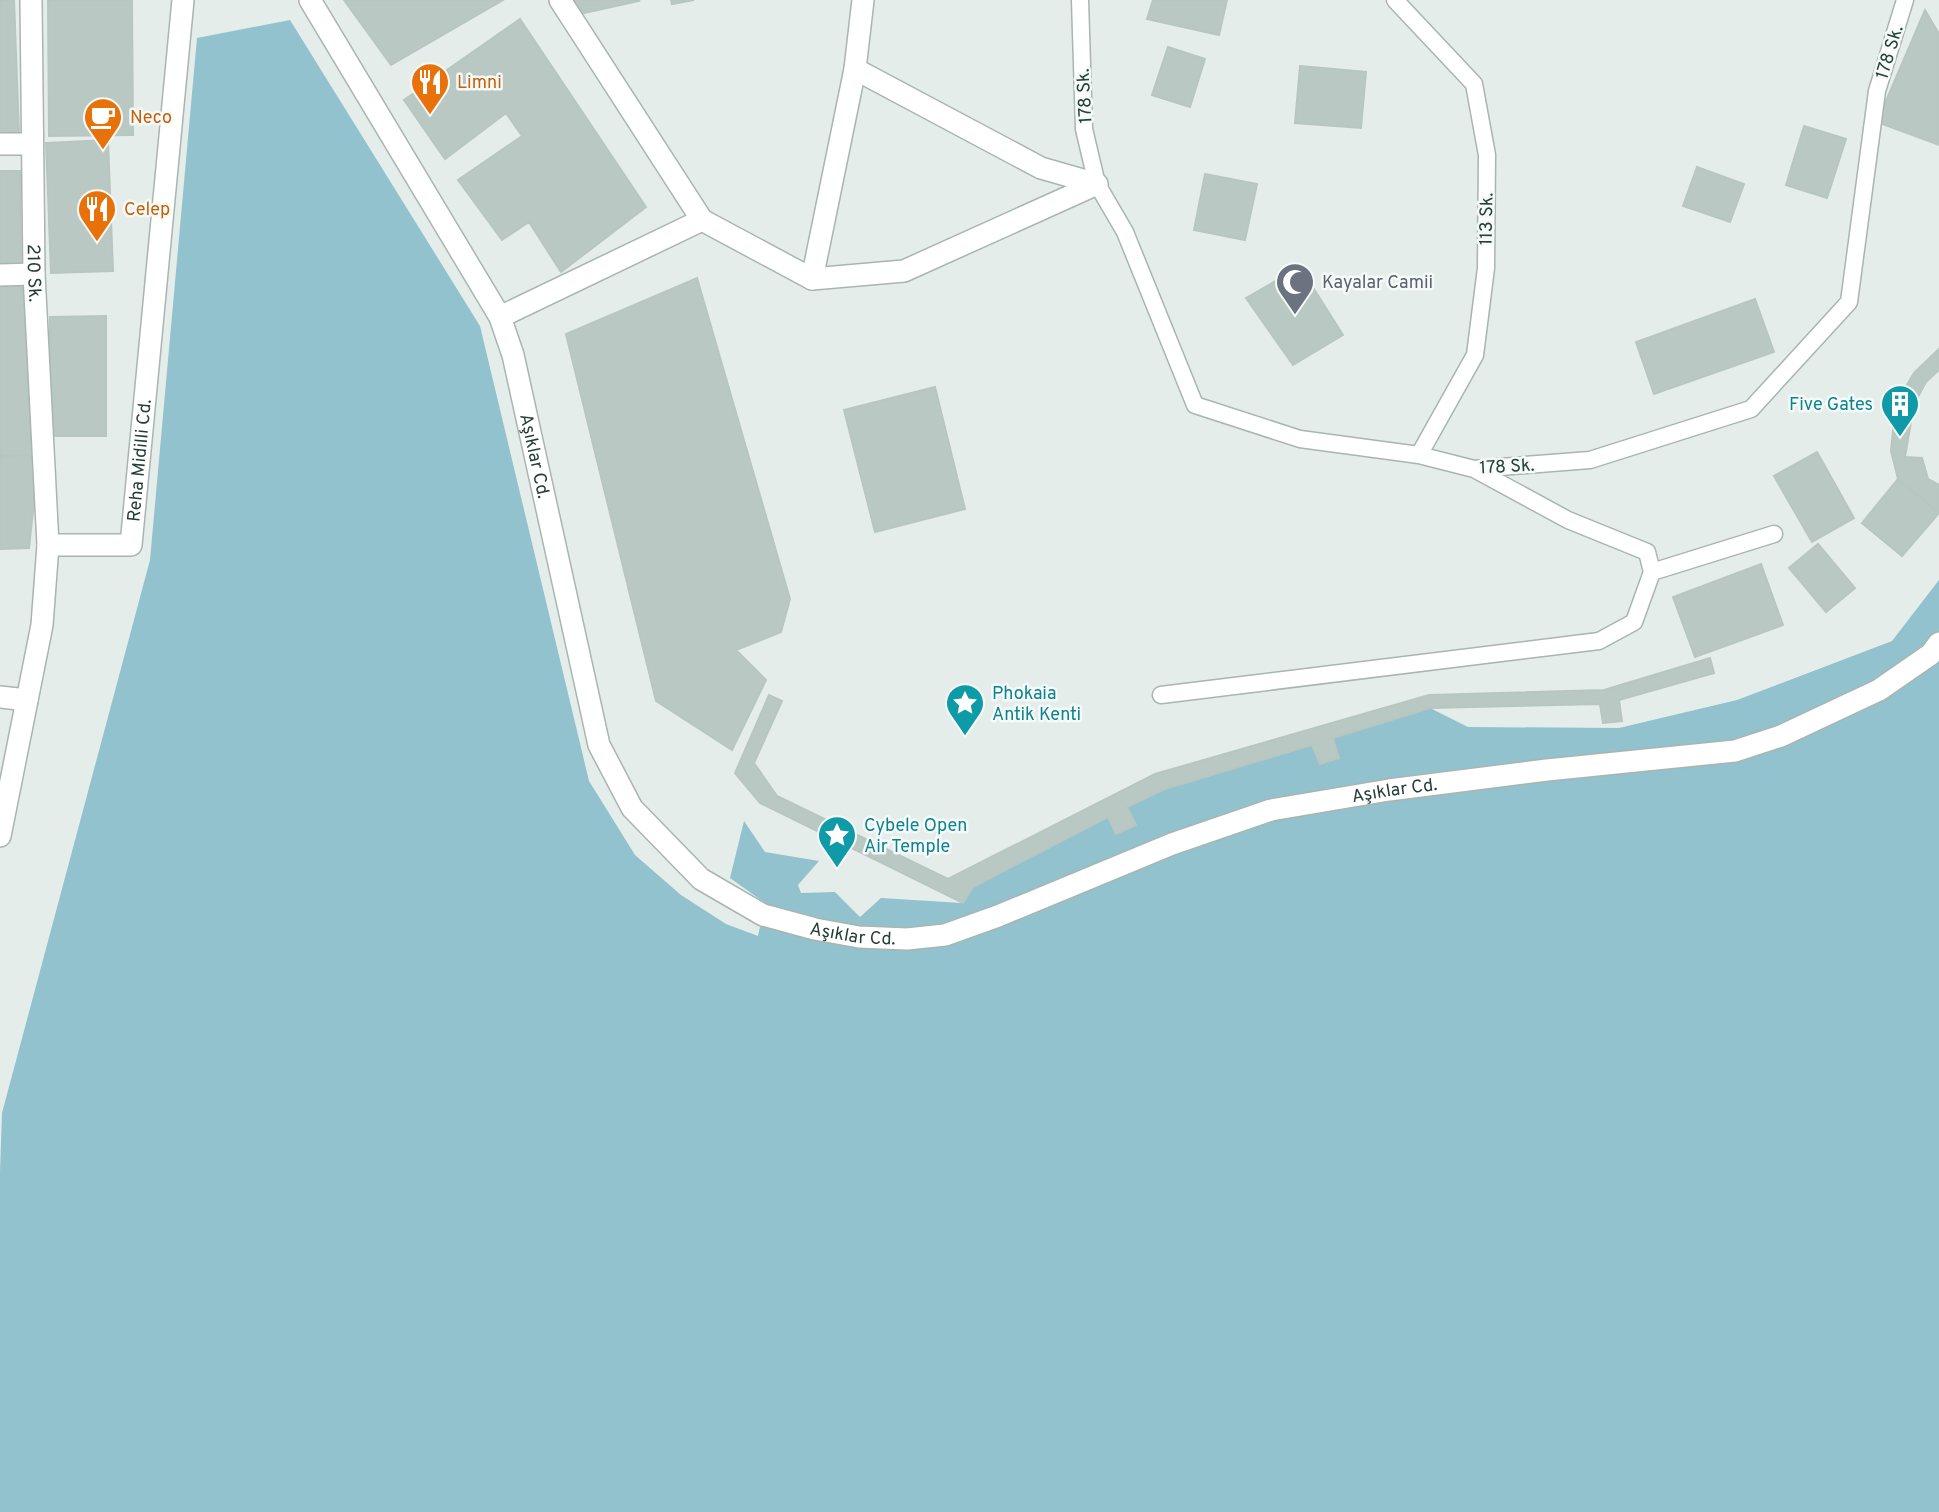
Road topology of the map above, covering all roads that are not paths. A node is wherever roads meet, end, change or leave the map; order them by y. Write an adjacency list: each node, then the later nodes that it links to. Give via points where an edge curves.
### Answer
1 (31, 0): 11 (street, 210 Sk.)
2 (183, 0): 21 (street, Reha Midilli Cd., via 131,545)
3 (310, 0): 17 (street, Aşıklar Cd.)
4 (561, 0): 13 (street)
5 (863, 0): 9 (street)
6 (1080, 0): 12 (lane, 178 Sk., via 1084,129)
7 (1395, 0): 18 (lane, 113 Sk., via 1474,85 1487,155 1486,268 1475,355)
8 (1905, 0): 19 (lane, 178 Sk., via 1877,91 1849,302 1751,409 1590,460)
9 (855, 69): 12 (street, via 1041,168); 16 (street)
10 (0, 144): 11 (street)
11 (32, 144): 14 (street, 210 Sk.)
12 (1097, 184): 16 (street, via 904,271); 18 (lane, 178 Sk., via 1125,232 1195,405 1300,439)
13 (702, 220): 16 (street); 17 (street)
14 (34, 274): 15 (street); 21 (street, 210 Sk.)
15 (0, 275)
16 (812, 279)
17 (500, 317): 23 (street, Aşıklar Cd., via 513,355 599,745 632,808 701,879 763,915 815,929 859,937 945,935 1172,844 1271,810 1521,773 1735,751 1781,736 1879,690 1931,654)
18 (1419, 455): 19 (lane, 178 Sk.)
19 (1474, 469): 22 (lane, via 1568,520 1647,552)
20 (1774, 534): 22 (lane)
21 (48, 545): 26 (street, via 42,625)
22 (1652, 572): 24 (lane, via 1634,622 1599,641)
23 (1939, 643)
24 (1161, 695)
25 (0, 697): 26 (street)
26 (27, 700): 27 (street)
27 (0, 836)

